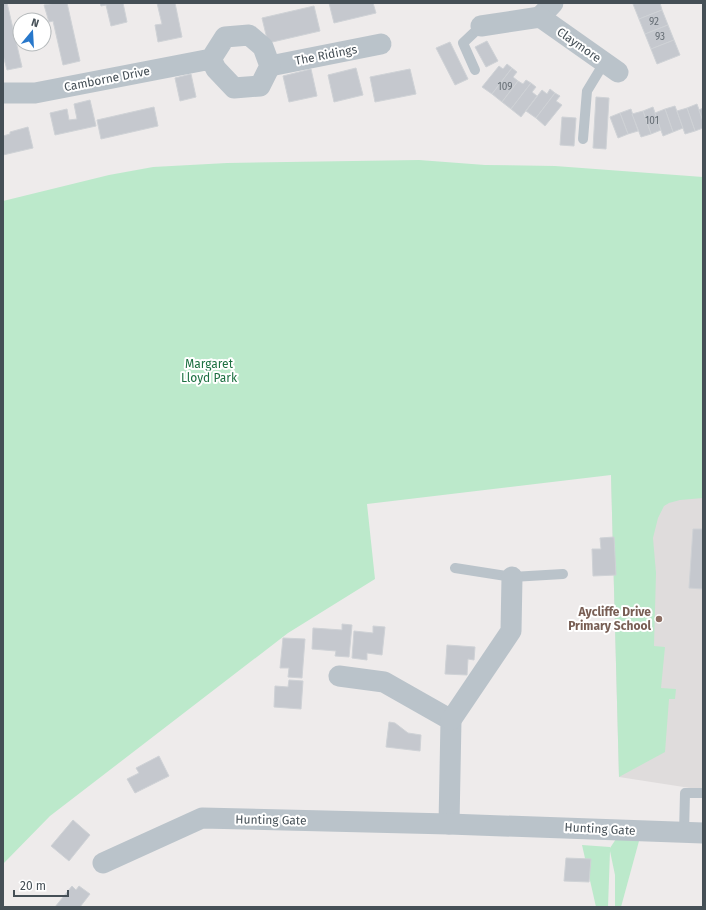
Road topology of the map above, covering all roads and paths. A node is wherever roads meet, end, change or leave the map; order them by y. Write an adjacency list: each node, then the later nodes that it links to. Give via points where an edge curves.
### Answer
1 (547, 10): 2 (street, Claymore); 6 (street, Claymore)
2 (481, 26): 7 (lane, via 463,43)
3 (381, 44): 5 (street, The Ridings)
4 (211, 59): 5 (street, via 216,69 234,88 260,86); 5 (street, via 225,37 249,35 263,47); 8 (street, Camborne Drive, via 35,93)
5 (270, 66)
6 (611, 67): 9 (lane, via 587,91)
7 (475, 70)
8 (3, 93)
9 (583, 139)
10 (455, 568): 12 (lane)
11 (563, 574): 12 (lane)
12 (512, 577): 14 (street, via 512,631)
13 (339, 676): 14 (street, via 384,682)
14 (450, 720): 16 (street)
15 (703, 793): 17 (lane, via 685,793)
16 (449, 824): 17 (street, Hunting Gate); 18 (street, Hunting Gate, via 202,818)
17 (693, 833)
18 (102, 863)

